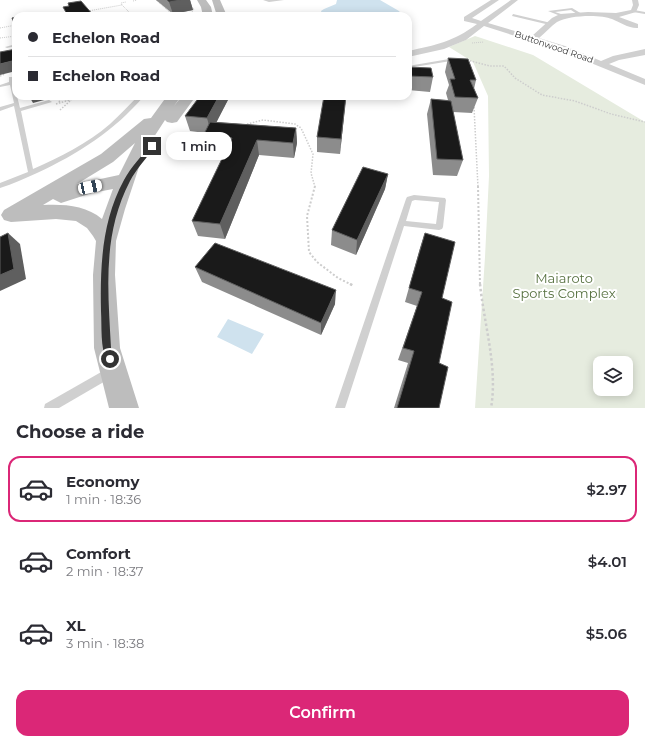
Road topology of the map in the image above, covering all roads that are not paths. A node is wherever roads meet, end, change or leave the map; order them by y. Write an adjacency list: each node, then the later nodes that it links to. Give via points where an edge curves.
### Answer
1 (202, 0): 9 (street)
2 (216, 0): 10 (street)
3 (265, 0): 4 (lane)
4 (282, 0)
5 (495, 0): 7 (street); 16 (street, Buttonwood Road, via 466,19)
6 (635, 0): 8 (street)
7 (512, 2): 16 (street)
8 (634, 11): 11 (lane); 14 (street); 14 (street, via 606,7)
9 (207, 12)
10 (220, 12)
11 (645, 13)
12 (513, 15): 17 (lane)
13 (580, 15): 14 (street); 15 (street); 15 (lane, via 572,9 550,10)
14 (612, 15): 18 (street)
15 (562, 16): 17 (street)
16 (484, 24): 19 (street, Buttonwood Road); 23 (street, via 452,43)
17 (550, 24): 19 (street)
18 (635, 26)
19 (534, 39): 25 (street, Buttonwood Road)
20 (12, 46): 21 (lane)
21 (7, 47)
22 (645, 52): 25 (street, via 616,58)
23 (412, 53)
24 (455, 59): 26 (lane)
25 (602, 64): 30 (street, Buttonwood Road)
26 (412, 66)
27 (12, 80): 28 (lane)
28 (0, 81)
29 (12, 81): 31 (lane)
30 (645, 82)
31 (0, 86)
32 (16, 100): 37 (lane)
33 (137, 100): 39 (lane, via 111,126 89,142 53,164)
34 (186, 100): 40 (street)
35 (49, 102): 37 (lane)
36 (170, 102): 40 (street, via 144,140); 42 (street, via 106,158 69,183)
37 (17, 107): 38 (lane); 39 (lane)
38 (0, 109)
39 (30, 173): 41 (lane)
40 (127, 180): 42 (street, via 71,192); 44 (street)
41 (0, 186)
42 (5, 217): 44 (street, via 49,212 79,214 91,219 100,228)
43 (402, 223): 43 (lane, via 439,226 443,200 414,197 409,199); 48 (lane)
44 (106, 241): 45 (street, via 104,275 107,348)
45 (113, 370): 46 (lane); 47 (street)
46 (49, 408)
47 (124, 408)
48 (340, 408)

